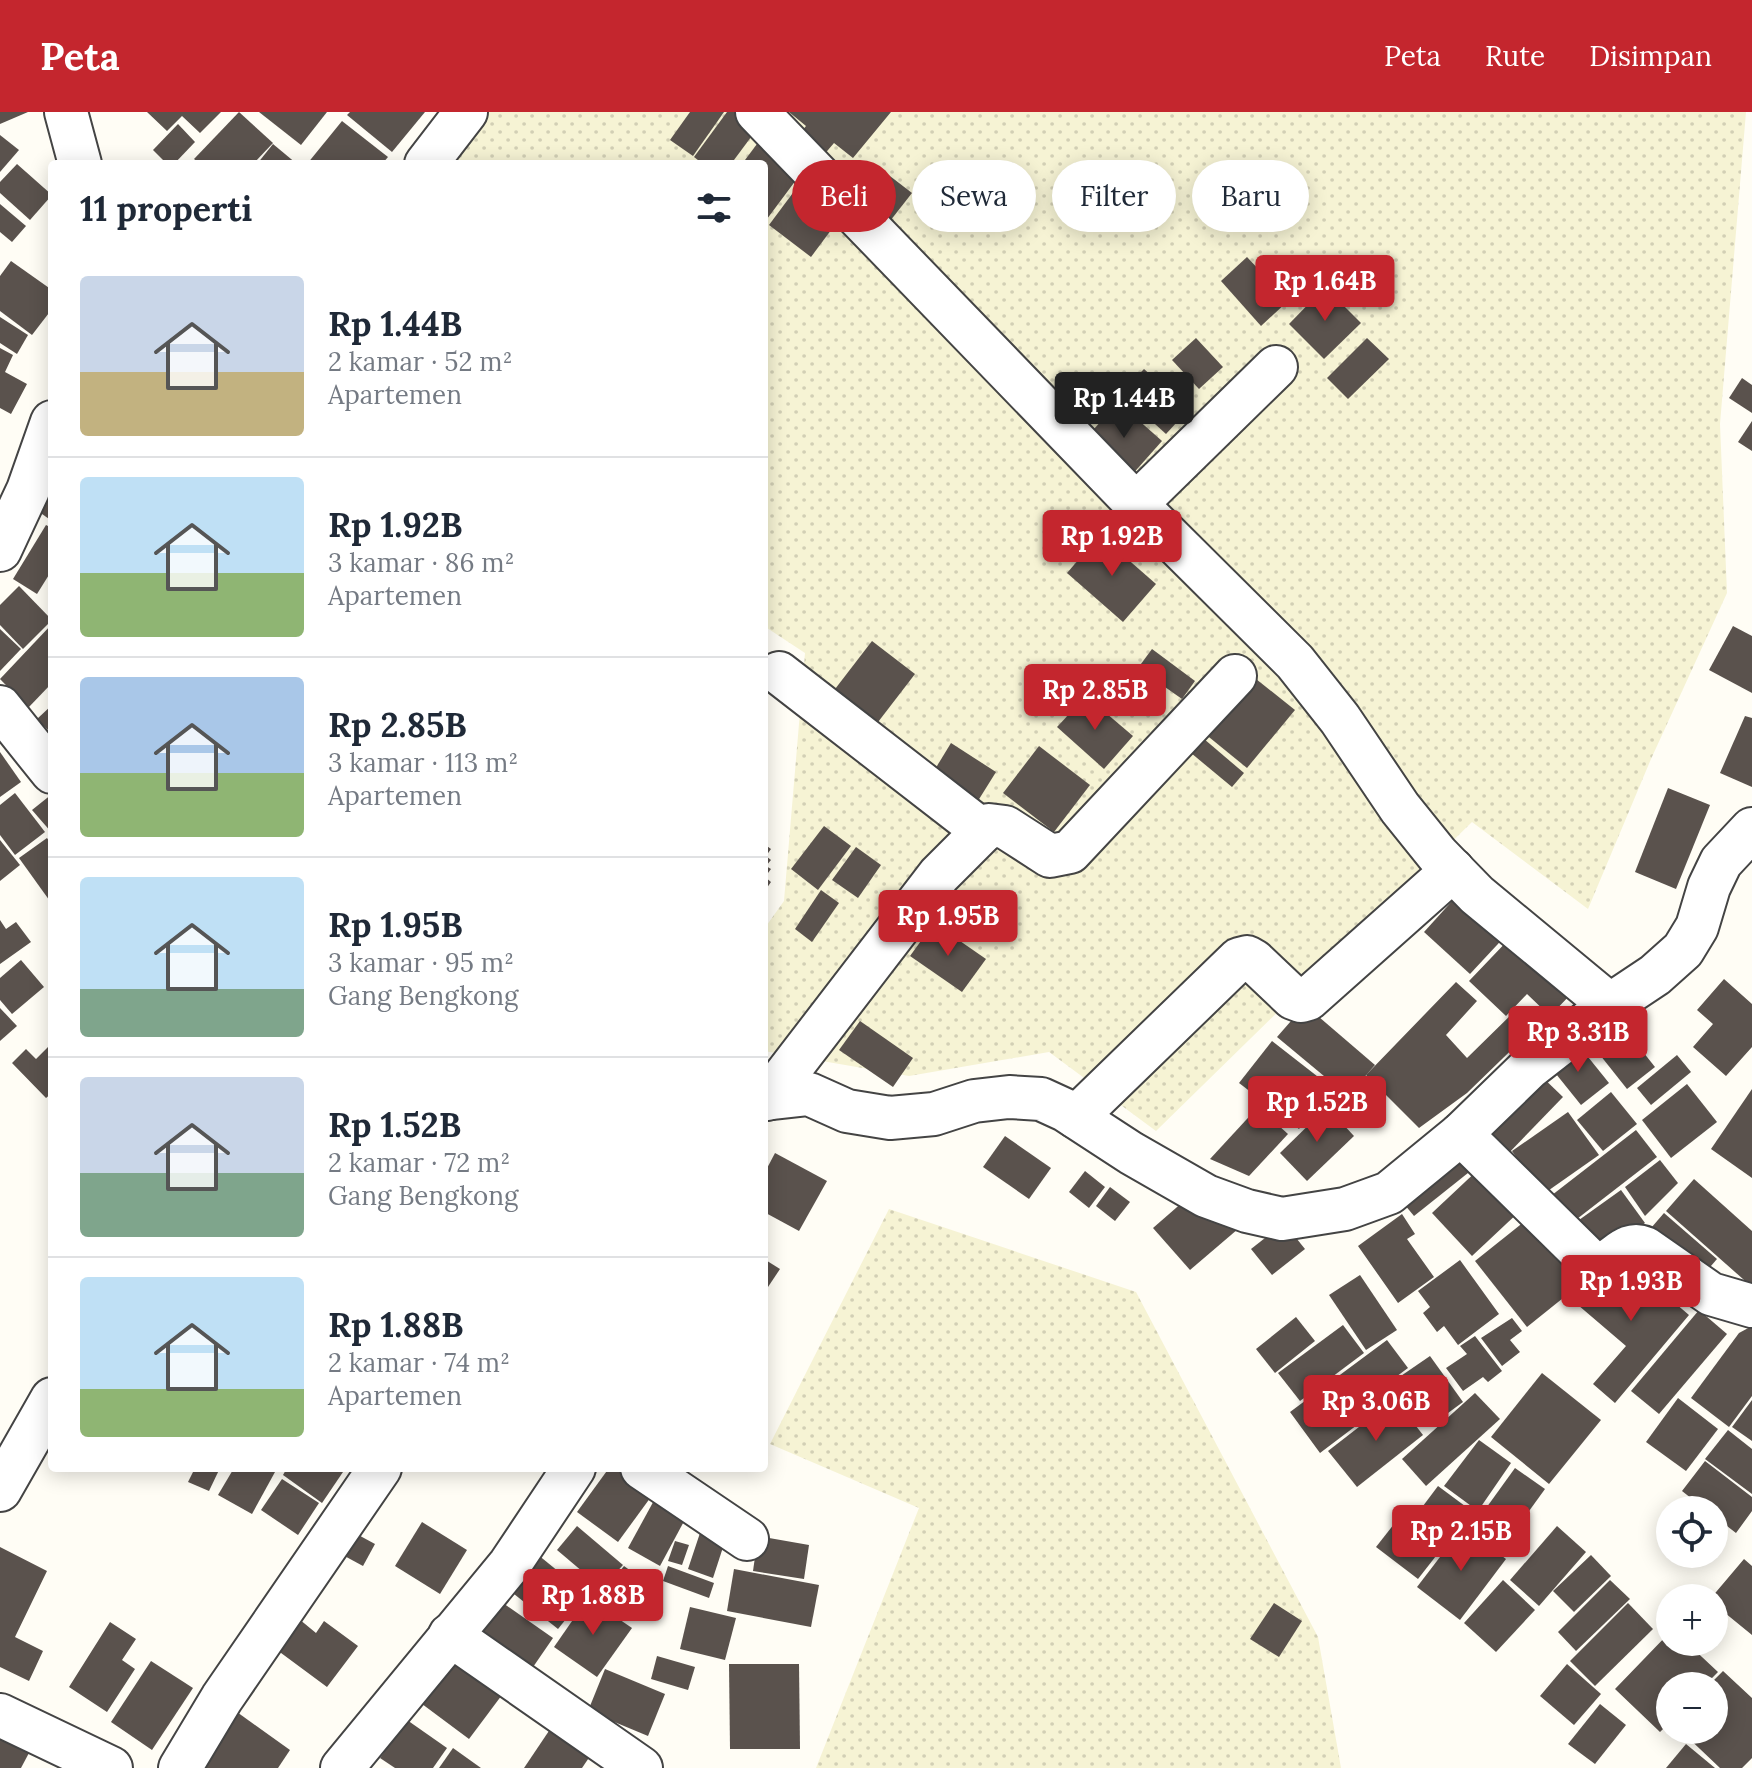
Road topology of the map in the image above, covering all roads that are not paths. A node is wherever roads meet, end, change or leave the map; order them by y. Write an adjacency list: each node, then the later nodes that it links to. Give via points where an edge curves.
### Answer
1 (66, 112): 4 (street)
2 (466, 112): 5 (street)
3 (757, 112): 8 (street)
4 (79, 160)
5 (429, 160)
6 (1276, 367): 8 (street)
7 (48, 433): 9 (street)
8 (1136, 504): 16 (street, via 1295,662 1400,808)
9 (0, 550)
10 (779, 673): 15 (street)
11 (1235, 676): 15 (street, via 1070,852 1050,856 1005,827 989,825)
12 (0, 707): 13 (street)
13 (48, 767)
14 (1752, 829): 17 (street, via 1721,862 1683,950)
15 (983, 831): 18 (street, via 939,875)
16 (1453, 870): 17 (street); 20 (street, via 1308,999 1293,998 1254,961 1239,959)
17 (1610, 1005): 21 (street, via 1529,1068)
18 (768, 1096)
19 (768, 1099): 20 (street, via 809,1094 847,1111 890,1118 1009,1097 1041,1099)
20 (1076, 1117): 21 (street, via 1206,1196 1282,1219 1345,1209 1389,1193)
21 (1461, 1134): 22 (street, via 1590,1261 1609,1262 1636,1244 1711,1294)
22 (1752, 1306)
23 (48, 1406): 27 (street)
24 (377, 1472): 32 (street)
25 (571, 1472): 29 (street, via 510,1564)
26 (648, 1472): 28 (street)
27 (0, 1490)
28 (747, 1539)
29 (450, 1635): 33 (street); 34 (street)
30 (0, 1715): 31 (street)
31 (111, 1768)
32 (180, 1768)
33 (342, 1768)
34 (641, 1768)

